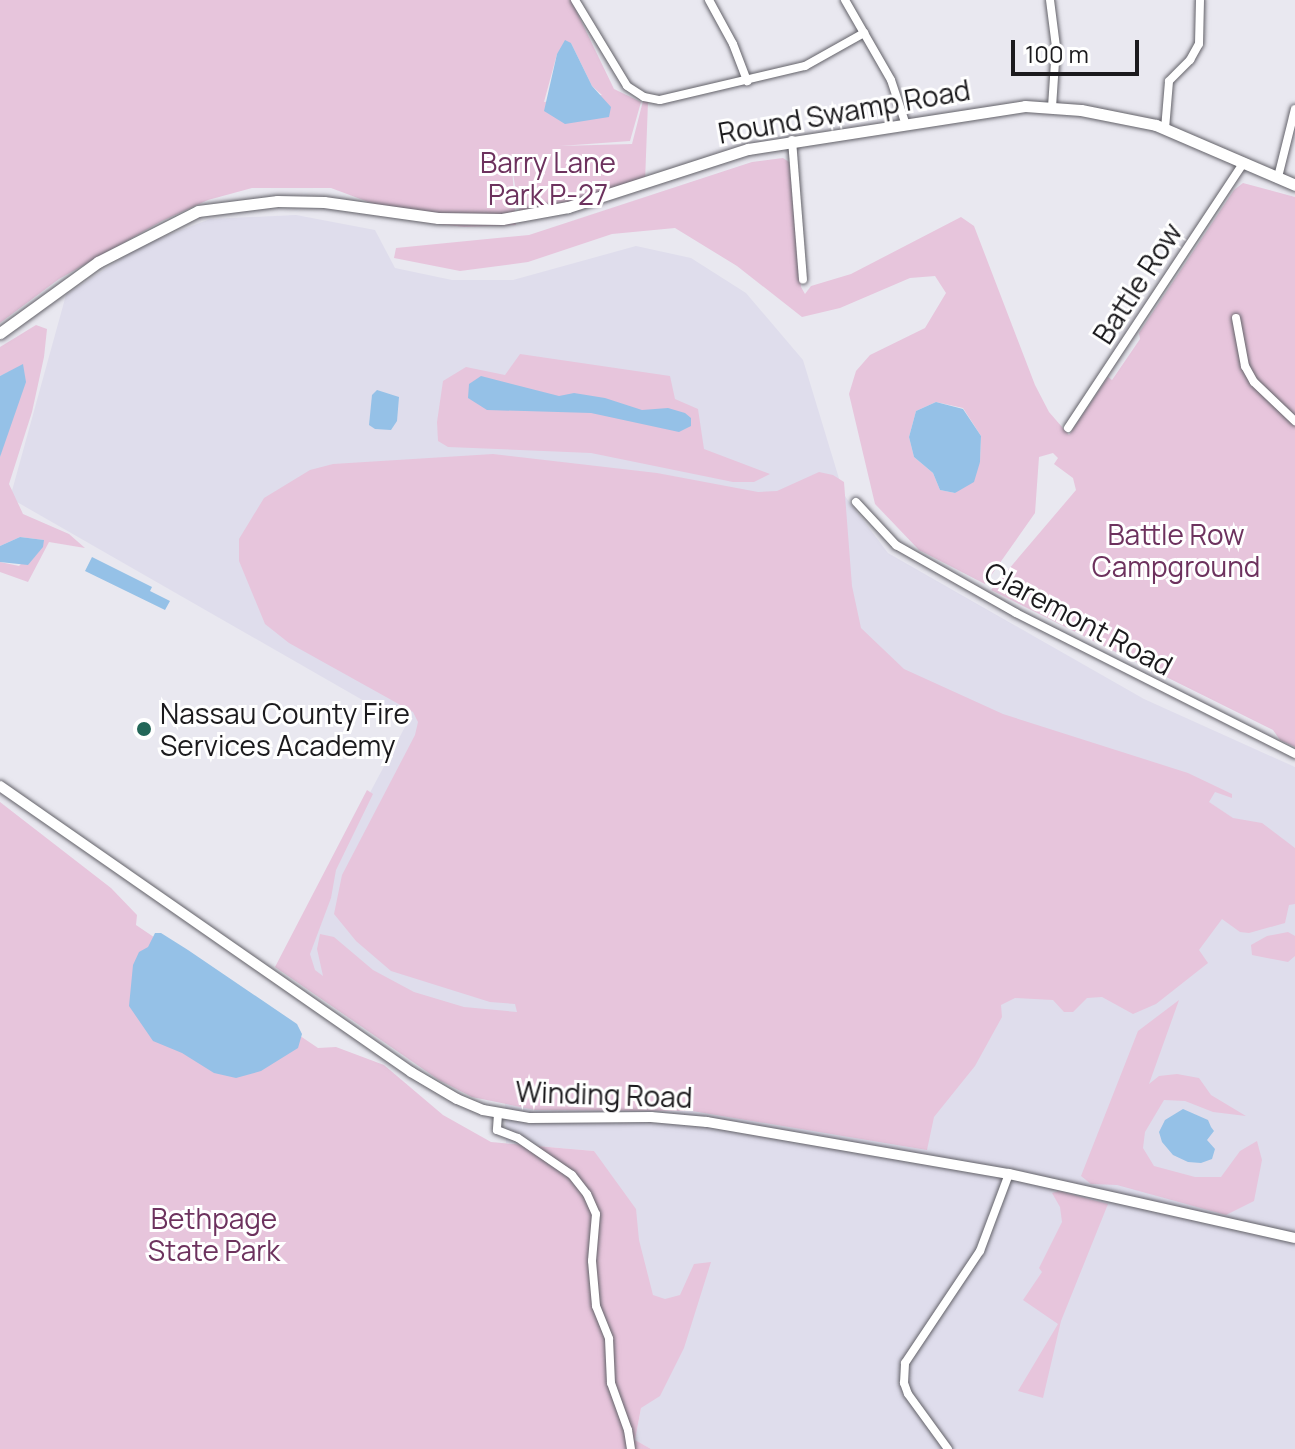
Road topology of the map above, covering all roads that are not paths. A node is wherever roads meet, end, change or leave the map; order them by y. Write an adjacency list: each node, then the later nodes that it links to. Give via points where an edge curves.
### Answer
1 (575, 0): 7 (street, via 622,80 636,93 660,100)
2 (709, 0): 7 (street)
3 (845, 0): 6 (street)
4 (1050, 0): 8 (street, via 1056,47)
5 (1200, 0): 11 (street, via 1199,44 1169,81)
6 (864, 33): 7 (street, via 805,66); 10 (street, via 891,80)
7 (747, 81)
8 (1052, 107): 10 (main road, Round Swamp Road); 11 (main road, Round Swamp Road)
9 (1295, 109): 14 (street)
10 (905, 122): 12 (main road, Round Swamp Road)
11 (1165, 129): 13 (main road, Round Swamp Road)
12 (792, 140): 16 (street); 18 (main road, Round Swamp Road, via 709,159 568,207 502,219 438,218 324,202 277,201 198,211 98,262)
13 (1244, 162): 14 (main road, Round Swamp Road); 20 (street, Battle Row)
14 (1278, 177): 15 (main road, Round Swamp Road)
15 (1295, 185)
16 (803, 280)
17 (1236, 318): 19 (street, via 1245,366 1254,382)
18 (0, 333)
19 (1295, 421)
20 (1068, 428)
21 (856, 502): 22 (street, Claremont Road, via 896,545 1016,613)
22 (1295, 754)
23 (0, 786): 24 (street, Winding Road, via 411,1072 457,1099)
24 (498, 1114): 25 (street, Winding Road, via 673,1118); 27 (street, via 497,1130 572,1175 596,1214 596,1306 609,1339 611,1383)
25 (1009, 1174): 26 (street, Winding Road); 28 (street, via 980,1251 905,1363 908,1394)
26 (1295, 1238)
27 (631, 1449)
28 (948, 1449)

